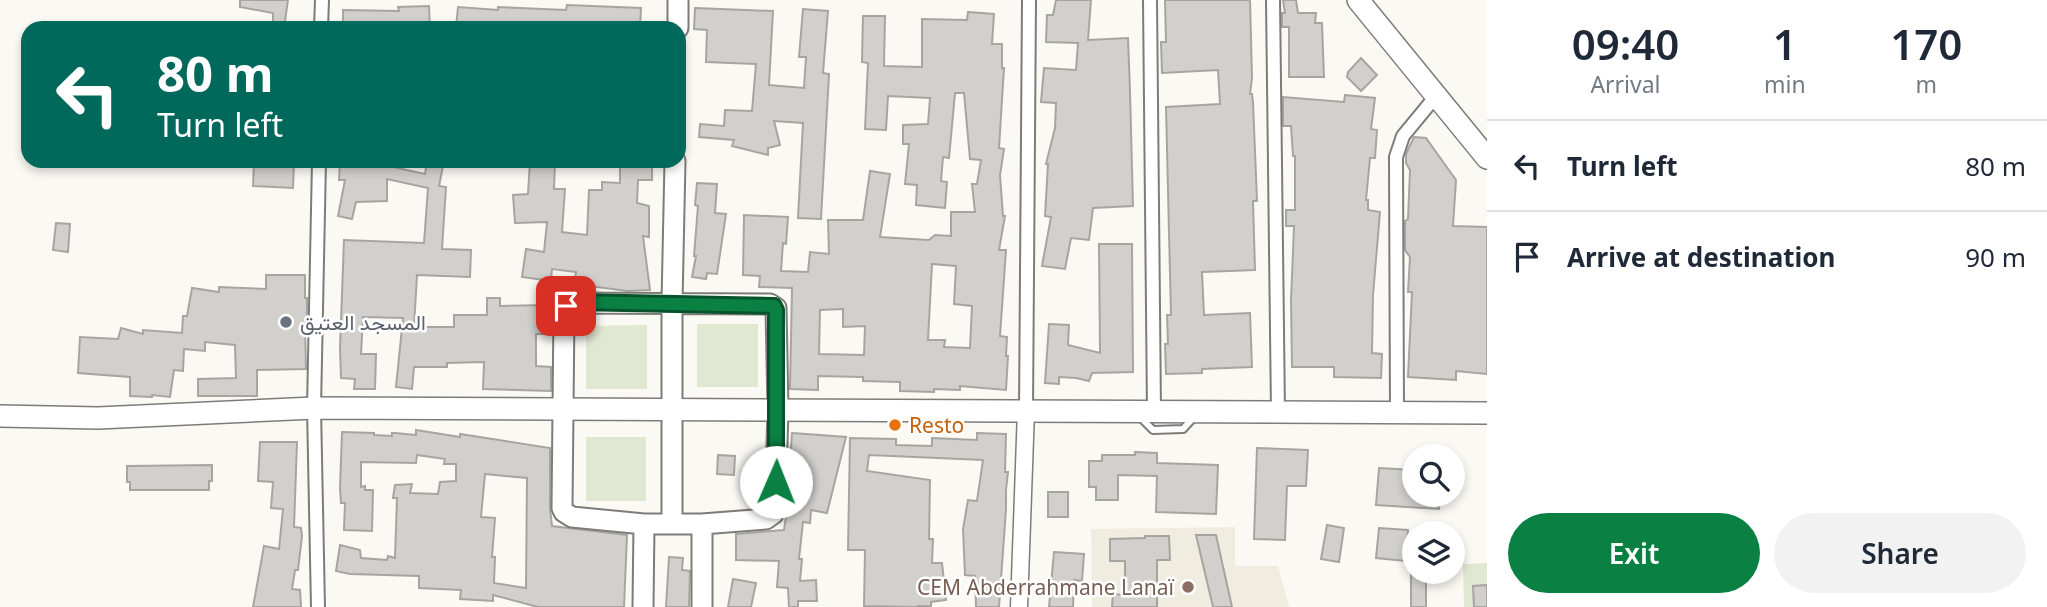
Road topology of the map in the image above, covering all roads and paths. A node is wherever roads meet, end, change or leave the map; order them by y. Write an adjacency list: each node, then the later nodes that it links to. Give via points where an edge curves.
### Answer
1 (322, 0): 7 (street)
2 (678, 0): 8 (main road)
3 (1029, 0): 18 (street)
4 (1150, 0): 19 (street)
5 (1273, 0): 20 (street)
6 (1358, 0): 9 (main road)
7 (321, 21)
8 (677, 21)
9 (1436, 96): 10 (main road); 21 (street, via 1404,136 1396,157)
10 (1487, 158)
11 (318, 168): 14 (street)
12 (675, 168): 13 (main road)
13 (672, 303): 15 (main road, via 574,302 566,306); 16 (main road); 17 (main road, via 774,306)
14 (314, 408): 15 (main road); 23 (main road, via 98,418); 27 (street)
15 (564, 409): 16 (main road); 25 (main road, via 564,512 572,517)
16 (672, 410): 17 (main road); 24 (main road)
17 (778, 410): 18 (main road); 26 (main road, via 773,514 766,519)
18 (1026, 410): 19 (main road); 30 (street)
19 (1143, 411): 20 (main road)
20 (1278, 412): 21 (main road)
21 (1397, 412): 22 (main road)
22 (1487, 413)
23 (0, 416)
24 (672, 523): 25 (main road); 26 (main road)
25 (644, 524): 28 (main road)
26 (702, 524): 29 (main road)
27 (317, 607)
28 (643, 607)
29 (702, 607)
30 (1019, 607)

